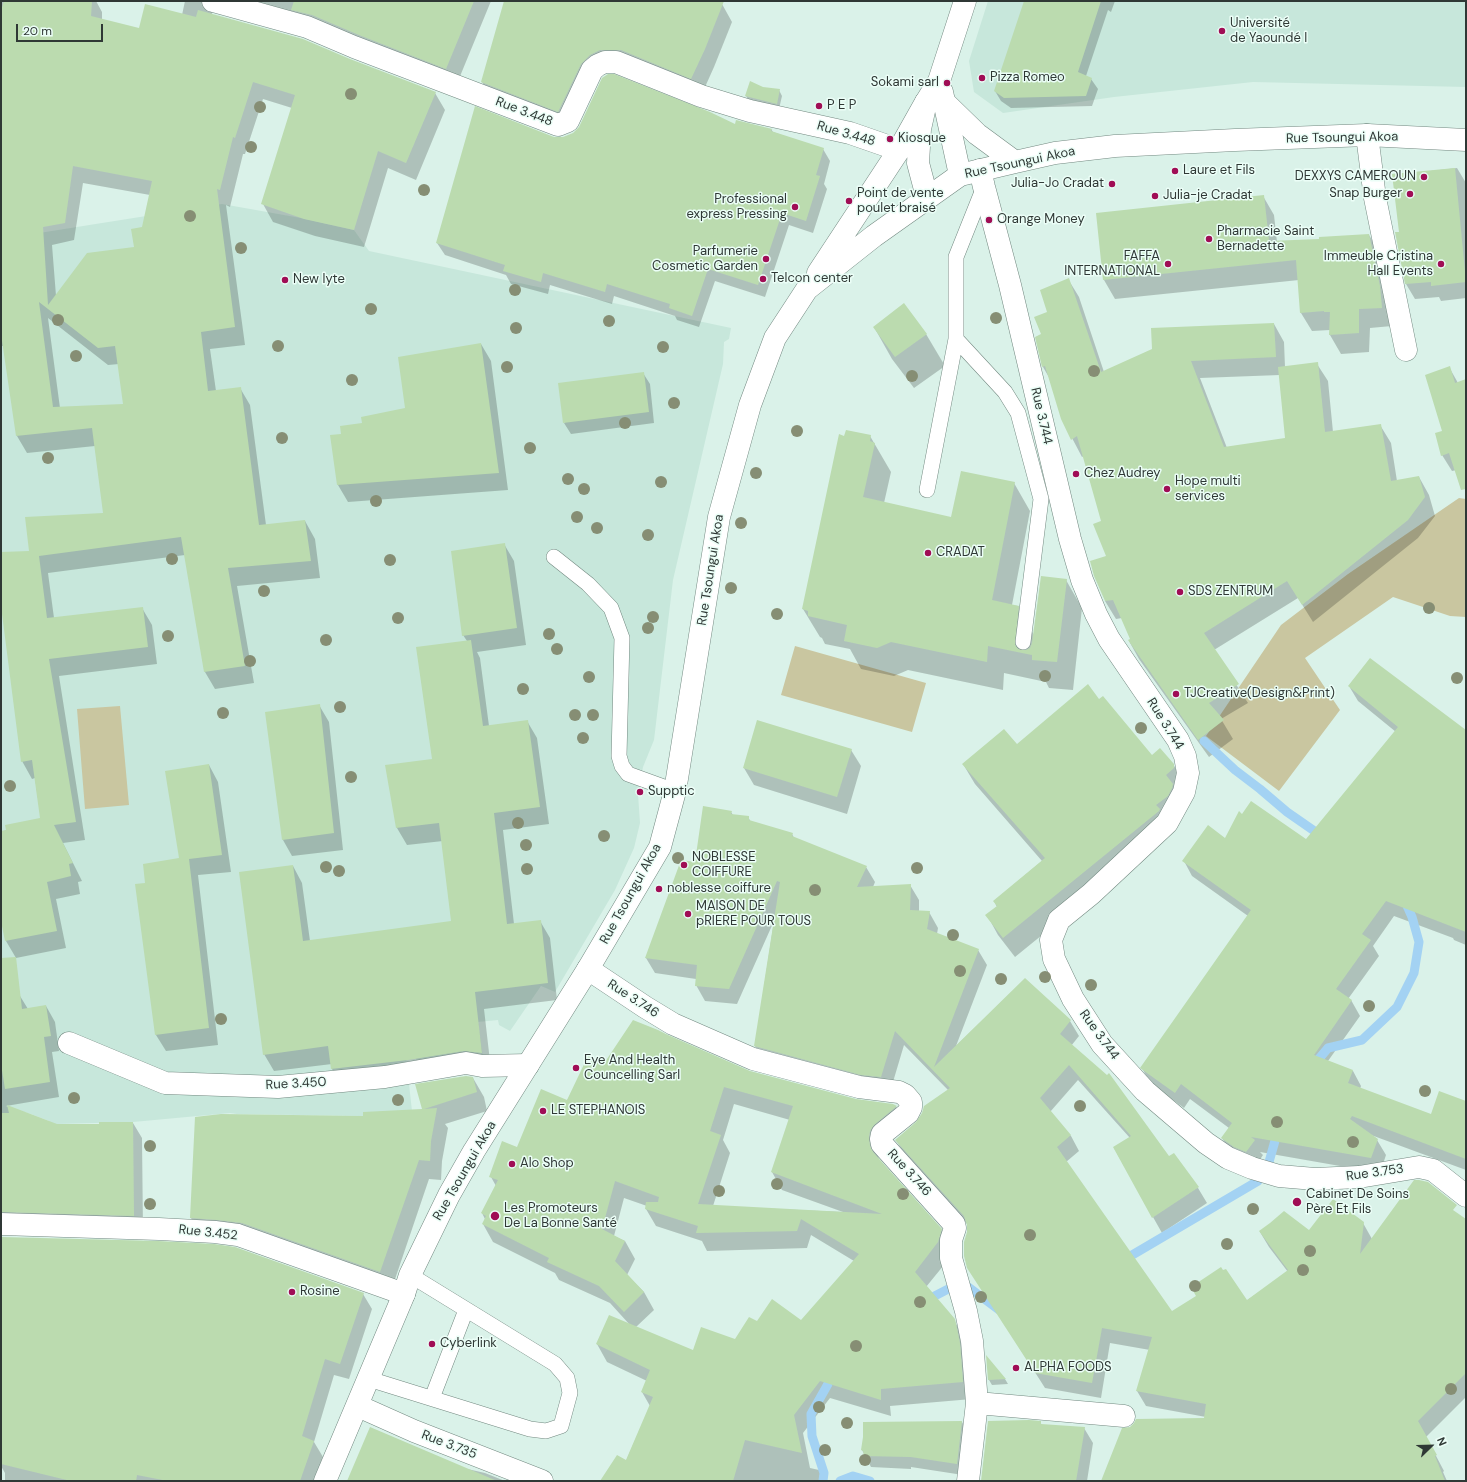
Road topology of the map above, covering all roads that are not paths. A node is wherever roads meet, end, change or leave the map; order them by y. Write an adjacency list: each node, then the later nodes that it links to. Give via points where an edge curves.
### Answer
1 (213, 1): 6 (street, Rue 3.448, via 308,27 558,125 568,121 592,70 605,62 616,62 701,96 750,111 850,133)
2 (965, 1): 3 (street, Rue 3.744, via 939,81)
3 (935, 102): 6 (street); 7 (street); 8 (street, Rue 3.744); 9 (street, via 920,129 918,163)
4 (1367, 135): 5 (street, Rue Tsoungui Akoa); 7 (street, Rue Tsoungui Akoa, via 1115,146 1055,153); 12 (street, via 1375,198)
5 (1466, 140)
6 (899, 150): 10 (street)
7 (1015, 162): 8 (street, Rue Tsoungui Akoa)
8 (975, 177): 9 (street, Rue Tsoungui Akoa); 11 (lane, via 956,257); 20 (street, Rue 3.744, via 1010,285 1082,580 1109,639 1178,740 1185,756 1188,773 1184,792 1168,822 1091,894 1059,920 1051,940 1054,959 1073,999 1102,1044 1145,1091 1206,1143 1228,1158)
9 (927, 197): 10 (street, Rue Tsoungui Akoa)
10 (807, 289): 16 (street, Rue Tsoungui Akoa, via 775,338 750,405 719,517)
11 (956, 339): 13 (lane); 15 (lane, via 1005,392 1018,413 1041,499)
12 (1406, 350)
13 (927, 490)
14 (554, 557): 16 (lane, via 588,584 611,608 622,638 619,756 622,766 628,774)
15 (1023, 642)
16 (675, 791): 17 (street, Rue Tsoungui Akoa, via 660,847)
17 (588, 969): 19 (street, Rue Tsoungui Akoa); 27 (street, Rue 3.746, via 673,1024 753,1059 858,1087 905,1095 911,1102 911,1107 908,1113 882,1134 882,1144 954,1224 950,1258 972,1341)
18 (69, 1043): 19 (street, Rue 3.450, via 165,1083 278,1087 384,1077 466,1063 482,1066)
19 (528, 1065): 23 (street, Rue Tsoungui Akoa, via 449,1195)
20 (1252, 1168): 21 (street, Rue 3.753, via 1279,1176 1315,1179 1359,1177 1419,1167 1433,1170)
21 (1466, 1196)
22 (1, 1224): 23 (street, Rue 3.452, via 159,1229 238,1235)
23 (407, 1285): 24 (lane); 25 (street, Rue Tsoungui Akoa)
24 (466, 1310): 26 (lane); 26 (lane, via 555,1364 567,1378 570,1393 561,1426 546,1431 530,1429)
25 (369, 1379): 26 (lane); 28 (street, Rue Tsoungui Akoa)
26 (432, 1398)
27 (977, 1403): 29 (street); 32 (street, Rue 3.746)
28 (358, 1406): 30 (street, Rue Tsoungui Akoa); 31 (street, Rue 3.735, via 414,1431)
29 (1124, 1416)
30 (325, 1481)
31 (542, 1481)
32 (968, 1481)

